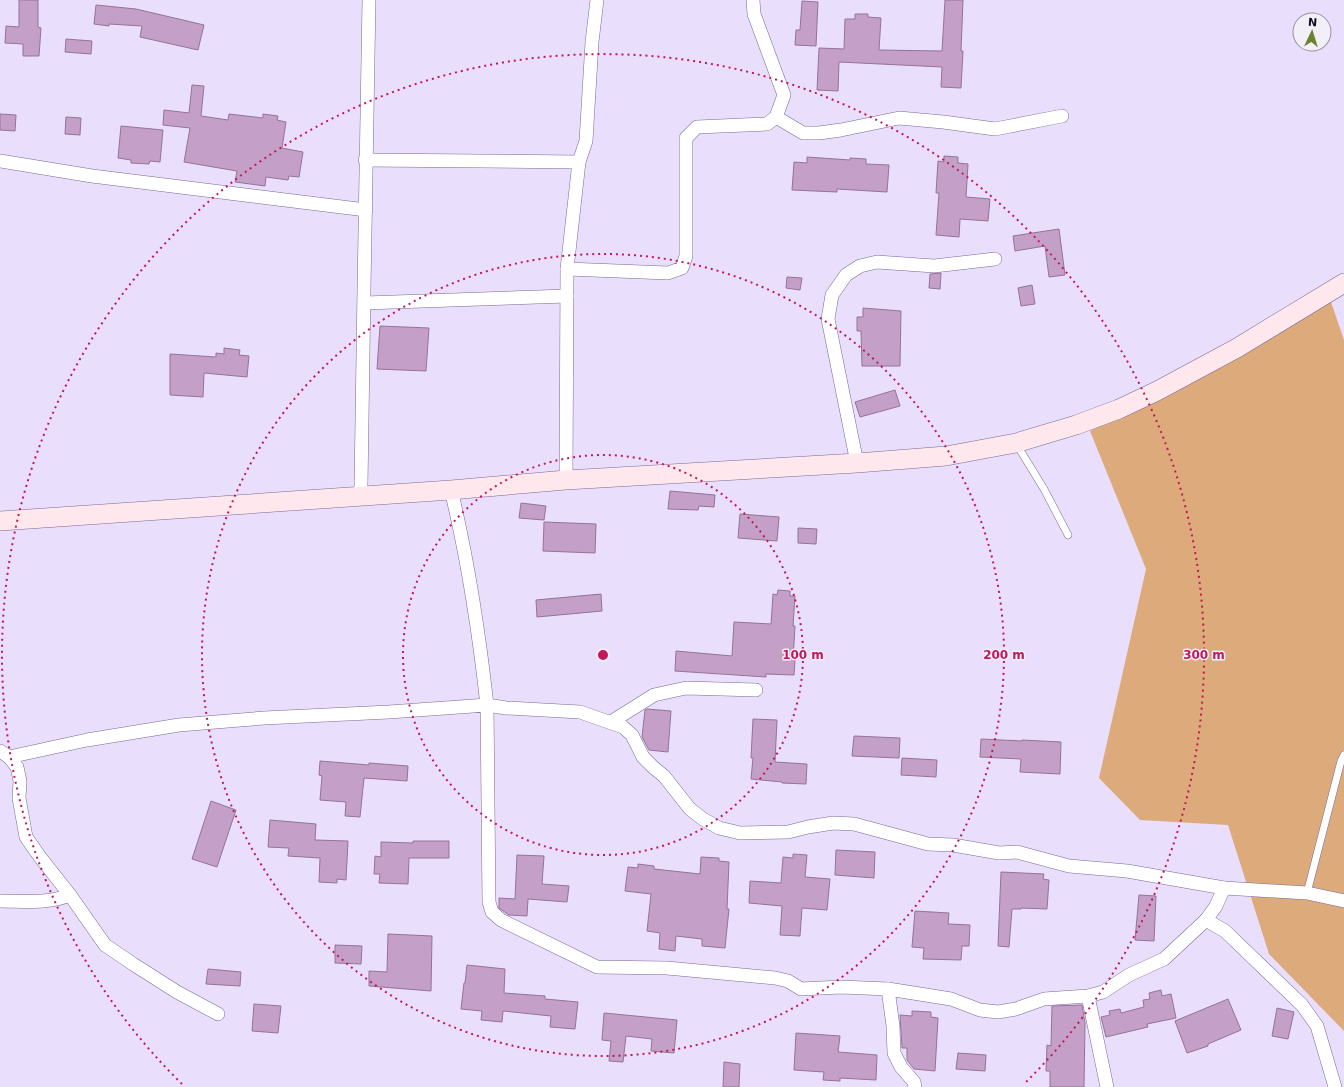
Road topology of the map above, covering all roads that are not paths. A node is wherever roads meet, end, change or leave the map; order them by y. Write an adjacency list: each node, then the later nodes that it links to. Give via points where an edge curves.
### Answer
1 (369, 0): 6 (street)
2 (597, 0): 8 (street, via 586,141)
3 (753, 0): 5 (street, via 754,14 784,95)
4 (1062, 116): 5 (street, via 995,129 899,118 819,133 803,133)
5 (776, 117): 11 (street, via 767,124 697,127 686,138 686,256 682,268 668,273)
6 (365, 160): 8 (street); 9 (street)
7 (0, 161): 9 (street, via 92,176)
8 (579, 162): 11 (street)
9 (366, 210): 14 (street)
10 (995, 259): 16 (street, via 934,266 877,262 860,266 846,275 832,294 828,318)
11 (567, 269): 13 (street)
12 (1344, 283): 15 (main road, via 1237,348 1157,392 1076,425)
13 (567, 296): 14 (street); 17 (street)
14 (365, 302): 19 (street)
15 (1016, 443): 16 (main road, via 946,456); 21 (lane)
16 (857, 463): 17 (main road)
17 (566, 480): 18 (main road)
18 (451, 490): 19 (main road); 23 (street, via 476,620)
19 (359, 496): 20 (main road)
20 (0, 521)
21 (1068, 535)
22 (756, 690): 24 (street, via 686,688 654,695)
23 (487, 705): 24 (street, via 580,712); 25 (street, via 179,725); 33 (street, via 489,902 492,912 501,920 597,967 667,968 775,978 788,981 801,989)
24 (611, 722): 27 (street, via 623,727 632,735 643,757 664,776 690,809 703,819 726,830 740,833 772,833 833,823 854,824 928,844 953,845 999,853 1017,852 1069,866 1127,871)
25 (5, 754): 29 (street, via 17,766 20,781 19,798 26,836)
26 (1344, 756): 28 (lane)
27 (1224, 888): 28 (street); 32 (street)
28 (1307, 893): 31 (street)
29 (70, 895): 30 (street, via 46,902); 35 (street, via 105,945 171,988)
30 (0, 901)
31 (1344, 901)
32 (1206, 920): 34 (street, via 1164,959 1129,975 1103,992); 38 (street, via 1225,931 1302,1005 1317,1026)
33 (888, 988): 34 (street, via 951,999 980,1010 998,1012 1016,1009 1044,999); 36 (street, via 894,1053)
34 (1088, 996): 37 (street)
35 (218, 1014)
36 (915, 1087)
37 (1107, 1087)
38 (1335, 1087)

